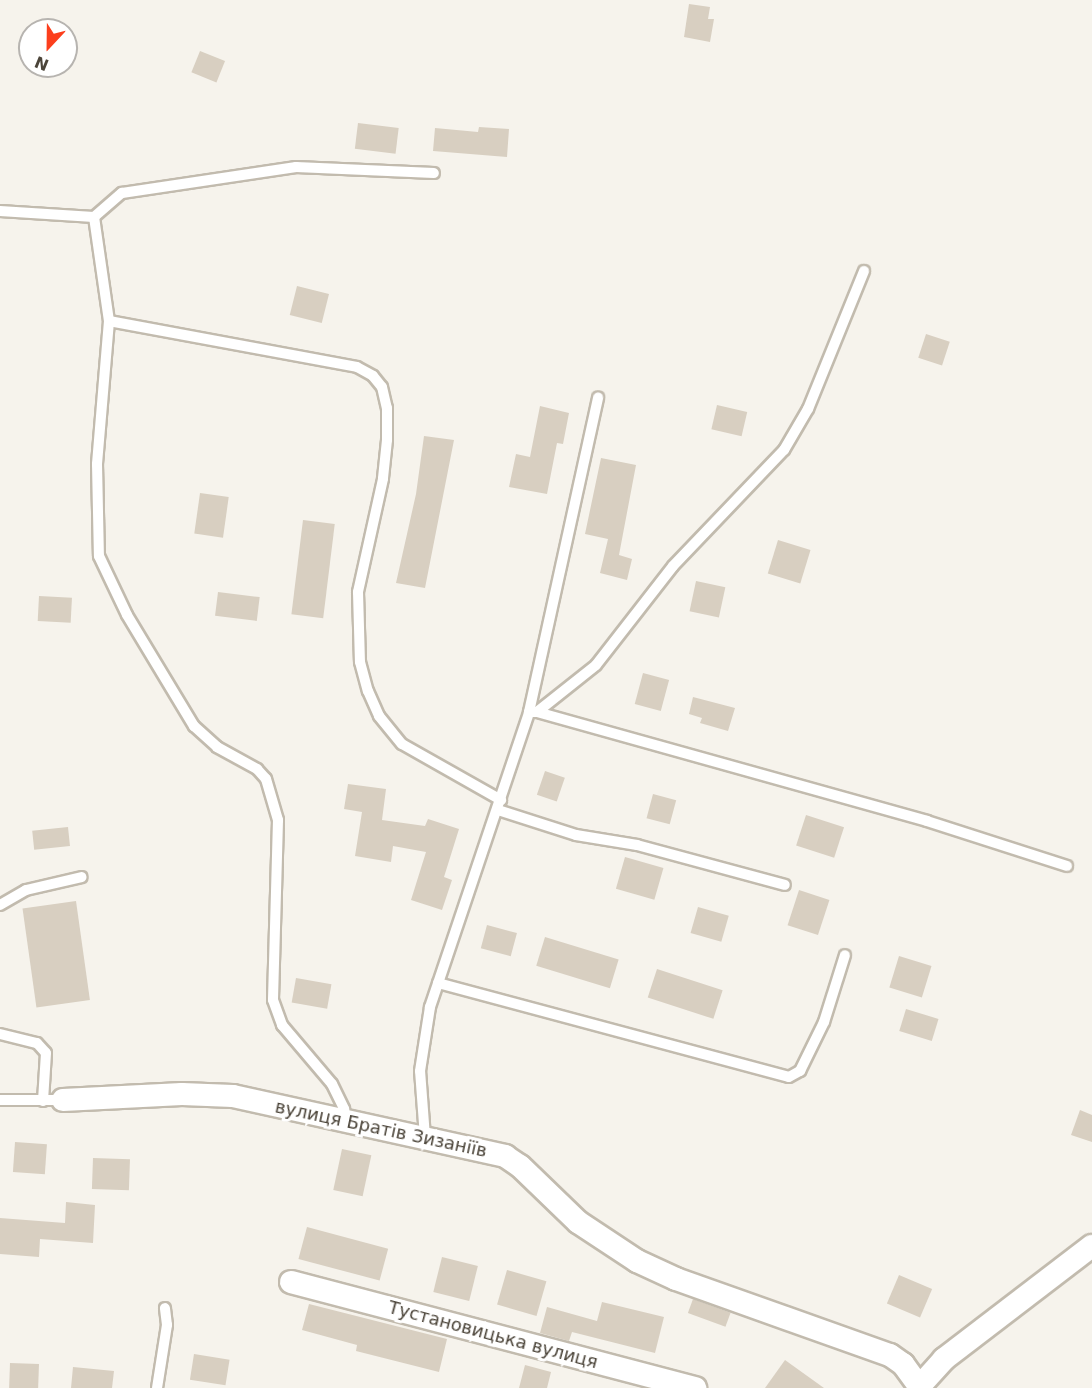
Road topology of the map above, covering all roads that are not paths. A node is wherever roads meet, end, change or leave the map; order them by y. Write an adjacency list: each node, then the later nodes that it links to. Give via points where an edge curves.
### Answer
1 (434, 173): 3 (lane, via 296,167 122,192)
2 (0, 212): 3 (lane)
3 (94, 216): 5 (lane)
4 (864, 271): 7 (lane, via 796,434 744,495 673,566 597,665)
5 (109, 321): 8 (lane, via 357,367 382,387 387,408 387,440 379,500 358,592 360,662 368,691 378,716 402,744); 18 (lane, via 97,464 99,556 127,615 194,726 217,747 257,769 270,789 278,820 273,1000 282,1025 332,1084)
6 (598, 397): 7 (lane)
7 (533, 712): 8 (lane); 9 (lane, via 927,821)
8 (499, 805): 11 (lane, via 576,835 637,845); 14 (lane)
9 (1067, 866)
10 (82, 877): 12 (lane, via 26,890)
11 (785, 885)
12 (0, 905)
13 (845, 955): 14 (lane, via 824,1022 801,1071 789,1077)
14 (438, 983): 19 (lane, via 430,1007 420,1071)
15 (0, 1034): 17 (lane, via 37,1043 46,1053)
16 (0, 1100): 17 (lane)
17 (53, 1100): 18 (street, вулиця Братів Зизаніїв, via 212,1094)
18 (346, 1122): 19 (street, вулиця Братів Зизаніїв)
19 (425, 1137): 23 (street, вулиця Братів Зизаніїв, via 505,1156 578,1222 637,1261 676,1279 890,1355 903,1364)
20 (1092, 1246): 23 (street, via 944,1359)
21 (291, 1282): 25 (street, Тустановицька вулиця)
22 (165, 1308): 24 (lane, via 167,1324)
23 (919, 1387)
24 (157, 1388)
25 (695, 1388)

